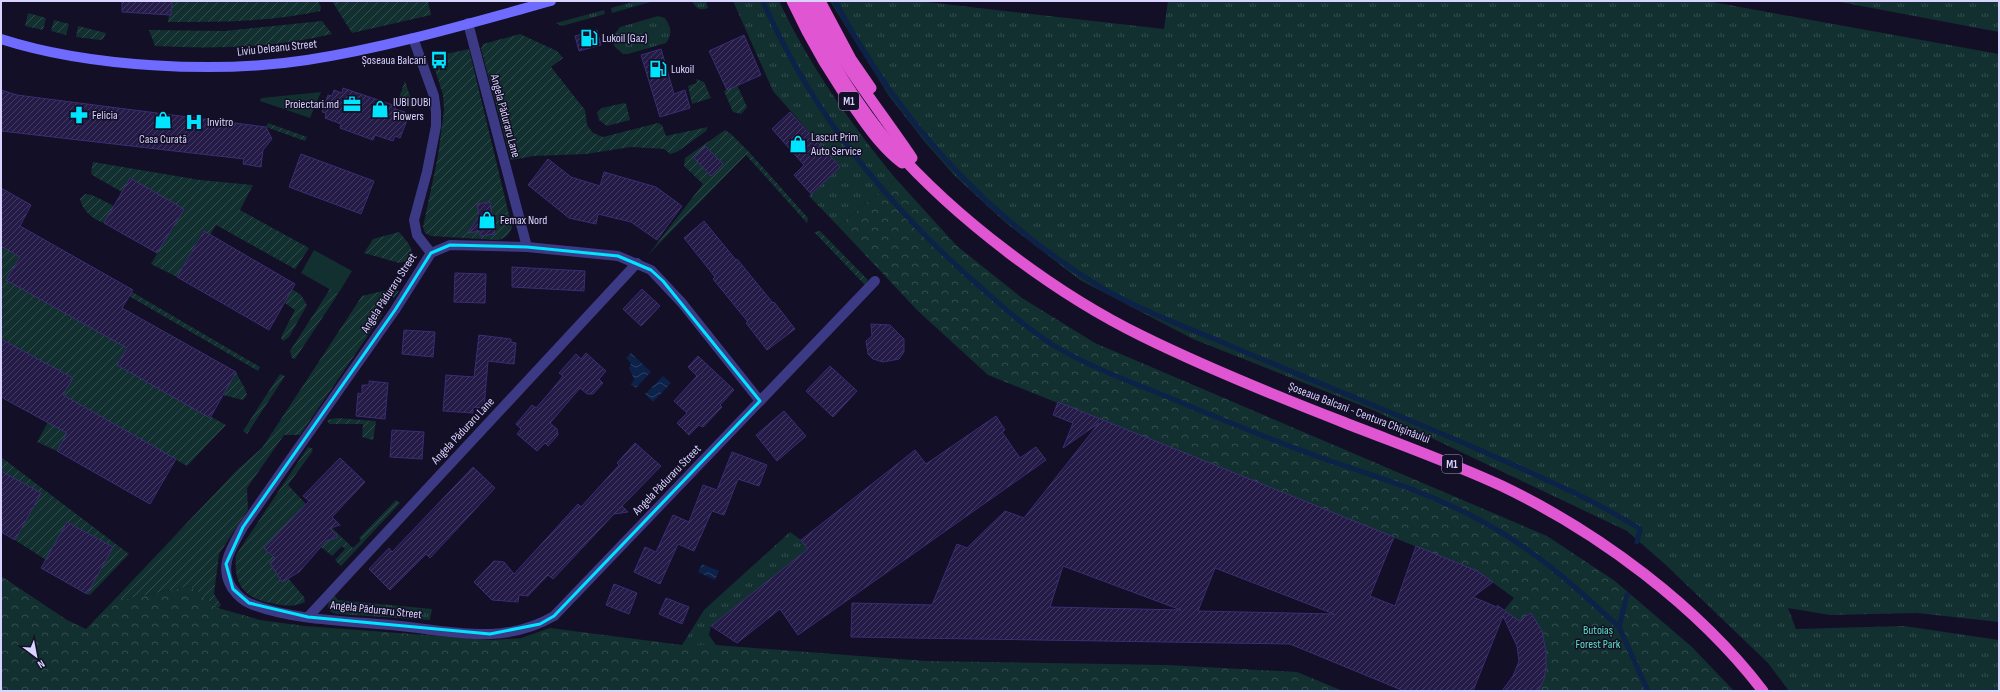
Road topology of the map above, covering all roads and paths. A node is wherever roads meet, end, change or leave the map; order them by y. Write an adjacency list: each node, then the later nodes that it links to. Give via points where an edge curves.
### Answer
1 (551, 1): 6 (main road, Liviu Deleanu Street)
2 (792, 1): 9 (highway, M1, via 829,71 871,131 887,152)
3 (800, 1): 9 (highway, Șoseaua Balcani - Centura Chișinăului / M1, via 823,46 860,103 891,144)
4 (810, 1): 9 (highway, M1, via 846,66)
5 (820, 1): 9 (highway, Șoseaua Balcani - Centura Chișinăului / M1, via 851,59 906,136)
6 (468, 23): 7 (main road, Liviu Deleanu Street); 10 (street, Angela Păduraru Lane)
7 (413, 38): 8 (main road, Liviu Deleanu Street, via 306,60 231,66 149,64 59,54); 11 (street, via 434,96 436,112 428,172 414,220 417,236)
8 (1, 39)
9 (928, 182): 16 (highway, Șoseaua Balcani - Centura Chișinăului / M1, via 1015,256 1094,311 1186,357 1457,466 1504,487 1576,526 1643,573 1687,611 1723,644)
10 (528, 247): 11 (street, Angela Păduraru Street, via 450,245); 12 (street, via 618,256)
11 (431, 253): 15 (street, Angela Păduraru Street, via 395,310 243,527 230,550 226,572 233,589 240,597 261,607)
12 (637, 263): 14 (street, via 651,270 668,286); 15 (street, Angela Păduraru Lane)
13 (875, 281): 14 (street, Angela Păduraru Street)
14 (760, 401): 15 (street, Angela Păduraru Street, via 554,616 540,624 511,632 490,634)
15 (308, 617)
16 (1763, 691)

